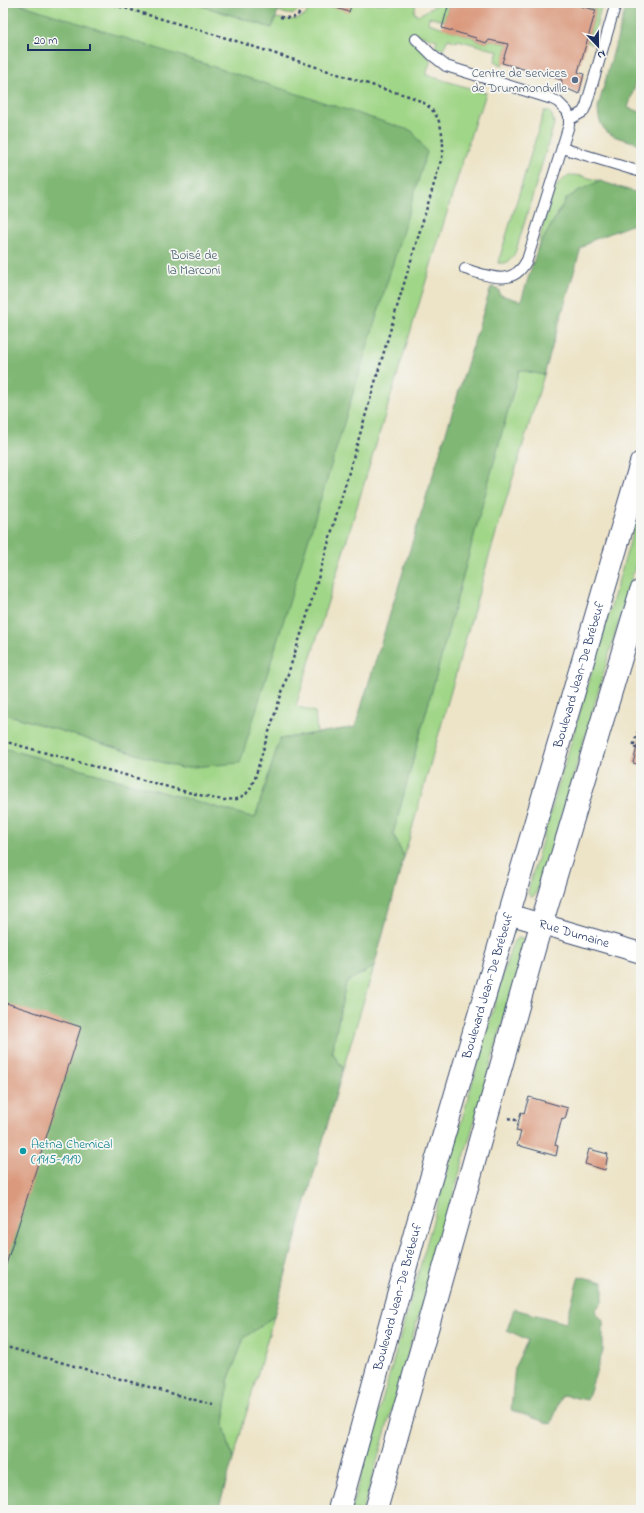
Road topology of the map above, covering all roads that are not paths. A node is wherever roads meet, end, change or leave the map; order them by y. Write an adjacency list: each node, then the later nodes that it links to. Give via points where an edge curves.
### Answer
1 (616, 3): 3 (lane, via 586,106 583,112)
2 (416, 38): 3 (lane, via 432,56 446,66 558,102 567,111)
3 (569, 120): 4 (lane)
4 (562, 148): 5 (lane); 6 (lane, via 523,268 515,274 501,278)
5 (641, 172)
6 (465, 269)
7 (641, 463): 9 (main road, Boulevard Jean-De Brébeuf)
8 (641, 591): 10 (main road)
9 (508, 914): 10 (street, Rue Dumaine); 12 (main road, Boulevard Jean-De Brébeuf)
10 (541, 924): 11 (street, Rue Dumaine); 13 (main road)
11 (641, 952)
12 (338, 1510)
13 (376, 1510)

